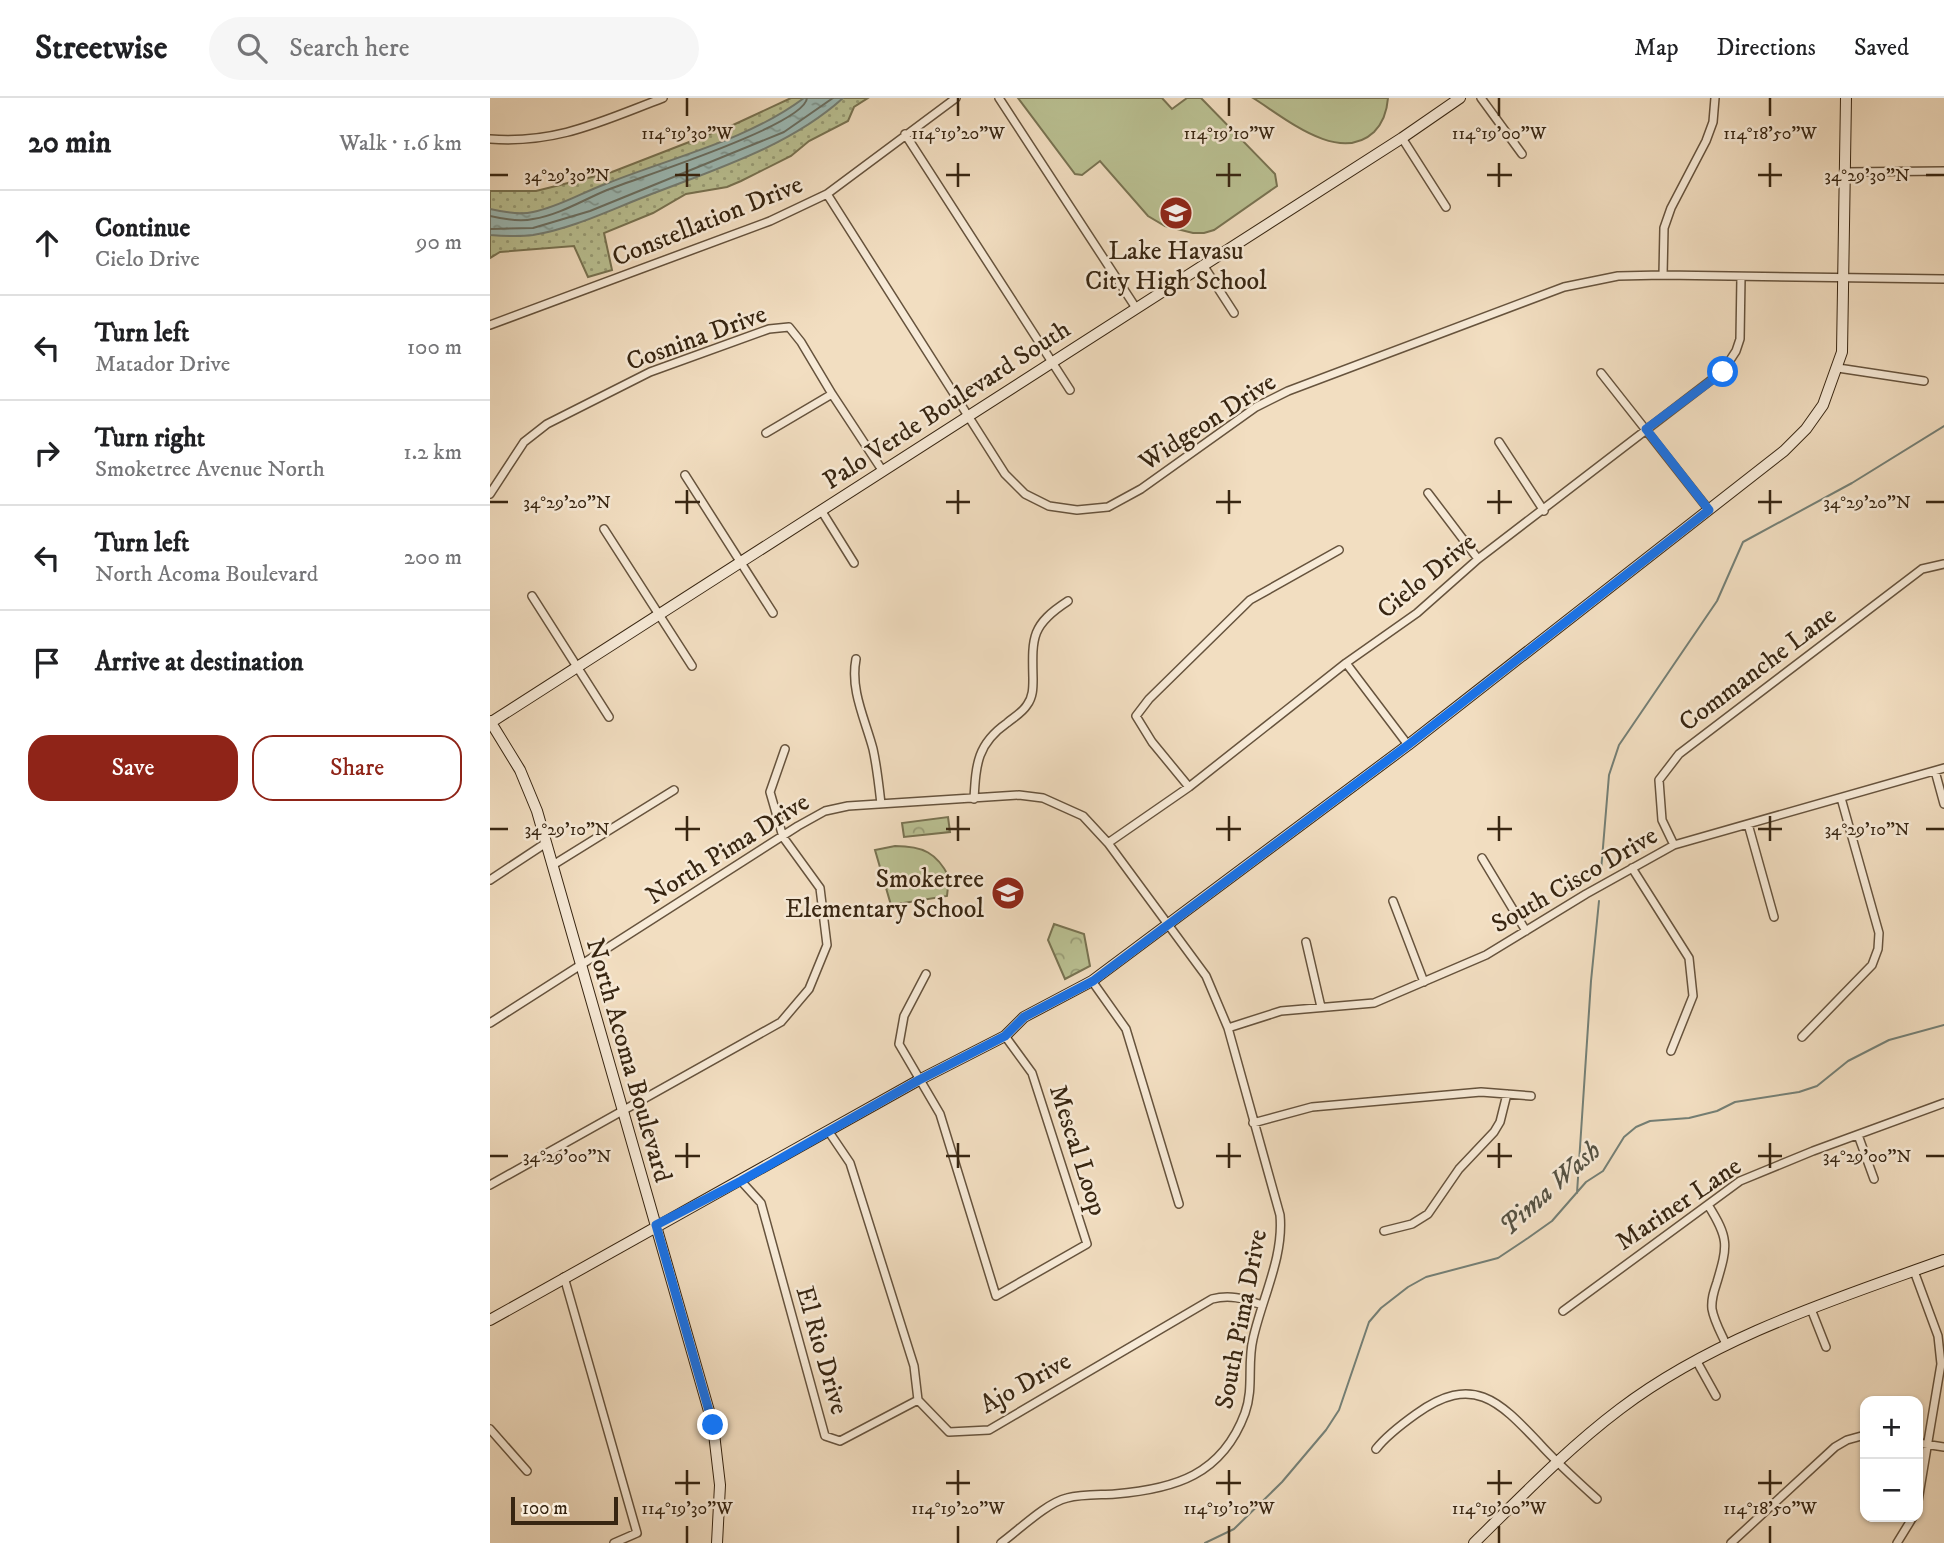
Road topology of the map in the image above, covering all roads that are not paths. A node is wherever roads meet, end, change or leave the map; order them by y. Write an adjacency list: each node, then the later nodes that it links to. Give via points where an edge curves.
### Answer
1 (663, 98): 10 (street, via 571,133)
2 (956, 98): 8 (street, Constellation Drive)
3 (999, 98): 21 (street)
4 (1460, 98): 9 (main road, Palo Verde Boulevard South)
5 (1481, 98): 11 (street)
6 (1715, 98): 17 (street, via 1706,141 1664,228)
7 (1846, 98): 13 (main road)
8 (905, 134): 14 (street, Constellation Drive); 24 (street)
9 (1402, 138): 15 (street); 16 (main road, Palo Verde Boulevard South)
10 (490, 139)
11 (1522, 154)
12 (1944, 171): 13 (street)
13 (1845, 172): 19 (main road)
14 (827, 194): 23 (street, Constellation Drive, via 770,221); 30 (street, Widgeon Drive)
15 (1446, 207)
16 (1203, 265): 21 (main road, Palo Verde Boulevard South); 22 (street)
17 (1663, 275): 18 (street, Widgeon Drive); 30 (street, Widgeon Drive, via 1607,278 1564,287 1288,391 1256,407 1141,489 1108,507 1077,510 1049,506 1025,494 1004,474)
18 (1741, 277): 19 (street, Widgeon Drive); 31 (street, Cielo Drive, via 1740,339 1723,372)
19 (1844, 278): 20 (street, Widgeon Drive); 25 (main road)
20 (1944, 279)
21 (1136, 308): 24 (main road, Palo Verde Boulevard South)
22 (1234, 313)
23 (490, 325)
24 (1052, 362): 28 (street); 30 (main road, Palo Verde Boulevard South)
25 (1838, 368): 27 (street); 39 (main road, via 1823,405 1806,429)
26 (1601, 373): 31 (street)
27 (1924, 381)
28 (1070, 390)
29 (832, 394): 32 (street); 34 (street, Cosnina Drive); 37 (street, Cosnina Drive, via 789,327 769,328 650,372 547,424 524,442)
30 (967, 416): 34 (main road, Palo Verde Boulevard South)
31 (1646, 429): 39 (street); 40 (street, Cielo Drive)
32 (766, 433)
33 (1499, 442): 40 (street)
34 (882, 470): 38 (main road, Palo Verde Boulevard South)
35 (685, 475): 44 (street)
36 (1428, 493): 43 (street)
37 (490, 494)
38 (821, 510): 44 (main road, Palo Verde Boulevard South); 45 (street)
39 (1709, 510): 57 (main road)
40 (1544, 511): 43 (street, Cielo Drive)
41 (604, 529): 50 (street)
42 (1339, 551): 61 (street, via 1250,600 1136,716)
43 (1478, 559): 52 (street, Cielo Drive, via 1417,613)
44 (741, 562): 49 (street); 50 (main road, Palo Verde Boulevard South)
45 (854, 563)
46 (1944, 564): 71 (street, Commanche Lane, via 1922,569 1679,754 1659,780 1662,820)
47 (532, 596): 54 (street)
48 (1068, 601): 64 (street, via 1043,620 1036,632 1033,693 1019,715 990,735 984,745 977,763)
49 (773, 613)
50 (658, 614): 53 (street); 54 (main road, Palo Verde Boulevard South)
51 (856, 659): 65 (street, via 856,696 874,753)
52 (1346, 663): 57 (street); 61 (street, Cielo Drive)
53 (692, 666)
54 (577, 667): 55 (street); 56 (main road, Palo Verde Boulevard South)
55 (609, 717)
56 (490, 722): 69 (main road, North Acoma Boulevard, via 528,788)
57 (1408, 745): 78 (main road)
58 (785, 749): 68 (street, via 770,792)
59 (1944, 768): 60 (street, South Cisco Drive)
60 (1935, 771): 63 (street, South Cisco Drive); 66 (street)
61 (1189, 787): 70 (street, Cielo Drive)
62 (674, 790): 73 (street)
63 (1841, 797): 67 (street, South Cisco Drive); 89 (street, via 1879,933 1878,950 1872,965)
64 (974, 799): 65 (street, North Pima Drive); 70 (street, North Pima Drive, via 1043,798 1083,816)
65 (881, 804): 68 (street, North Pima Drive, via 833,809)
66 (1944, 804)
67 (1748, 824): 71 (street, South Cisco Drive); 77 (street)
68 (783, 837): 81 (street, North Pima Drive); 95 (street, via 820,888 827,945 809,989 781,1022)
69 (546, 843): 73 (main road, North Acoma Boulevard); 75 (street)
70 (1108, 843): 78 (street, North Pima Drive)
71 (1674, 845): 74 (street, South Cisco Drive)
72 (1482, 858): 79 (street)
73 (553, 865): 81 (main road, North Acoma Boulevard)
74 (1632, 868): 79 (street, South Cisco Drive); 90 (street, via 1689,958 1693,996)
75 (490, 880)
76 (1393, 901): 84 (street)
77 (1774, 917)
78 (1169, 923): 83 (main road); 87 (street, South Pima Drive, via 1206,976)
79 (1526, 931): 84 (street, South Cisco Drive, via 1486,955)
80 (1306, 942): 85 (street)
81 (581, 964): 86 (street, North Pima Drive); 95 (main road, North Acoma Boulevard)
82 (926, 974): 91 (street, via 904,1016 899,1044)
83 (1093, 981): 88 (main road, via 1024,1017); 102 (street, via 1126,1029)
84 (1424, 982): 85 (street, South Cisco Drive, via 1374,1003)
85 (1321, 1007): 87 (street, South Cisco Drive, via 1281,1011)
86 (490, 1023)
87 (1228, 1028): 96 (street, South Pima Drive)
88 (1005, 1036): 91 (main road); 91 (street, Mescal Loop, via 1032,1073 1087,1244 996,1296 940,1114)
89 (1802, 1037)
90 (1671, 1051)
91 (919, 1080): 97 (main road)
92 (1507, 1094): 93 (street); 96 (street, via 1481,1092 1312,1107); 105 (street, via 1494,1132 1459,1169 1428,1214 1412,1224)
93 (1531, 1096)
94 (1944, 1103): 98 (street, Mariner Lane)
95 (623, 1109): 101 (street); 104 (main road, North Acoma Boulevard)
96 (1253, 1123): 109 (street, South Pima Drive, via 1281,1228)
97 (829, 1132): 100 (main road); 117 (street, via 850,1163 914,1366)
98 (1858, 1135): 99 (street); 103 (street, Mariner Lane, via 1751,1175)
99 (1874, 1180)
100 (741, 1181): 104 (main road); 117 (street, El Rio Drive, via 761,1203 825,1436 840,1441)
101 (490, 1185)
102 (1179, 1204)
103 (1708, 1205): 111 (street, Mariner Lane); 113 (street, via 1726,1240 1712,1307)
104 (656, 1225): 108 (main road); 130 (main road, North Acoma Boulevard, via 713,1425 720,1485)
105 (1384, 1231)
106 (1944, 1260): 107 (main road)
107 (1914, 1271): 110 (main road); 121 (street, via 1941,1351)
108 (564, 1278): 112 (main road); 129 (street, via 637,1533)
109 (1262, 1305): 117 (street, Ajo Drive, via 1236,1296 1212,1299 989,1430 949,1432); 131 (street, South Pima Drive, via 1251,1348 1247,1405 1240,1426 1213,1462 1159,1490 1064,1499)
110 (1811, 1309): 113 (main road); 114 (street)
111 (1563, 1311)
112 (490, 1320)
113 (1726, 1344): 115 (main road)
114 (1826, 1347)
115 (1696, 1360): 116 (street); 124 (main road, via 1621,1408)
116 (1716, 1396)
117 (918, 1400)
118 (490, 1429): 125 (street)
119 (1860, 1436): 133 (street, via 1835,1447)
120 (1923, 1444): 121 (street)
121 (1928, 1445): 122 (street); 126 (street)
122 (1944, 1447)
123 (1376, 1449): 124 (street, via 1435,1402 1471,1395 1493,1400 1507,1410)
124 (1557, 1462): 127 (street); 132 (main road)
125 (527, 1471)
126 (1923, 1473)
127 (1597, 1499)
128 (1910, 1522): 134 (street)
129 (614, 1543)
130 (717, 1543)
131 (1001, 1543)
132 (1474, 1543)
133 (1731, 1543)
134 (1897, 1543)

